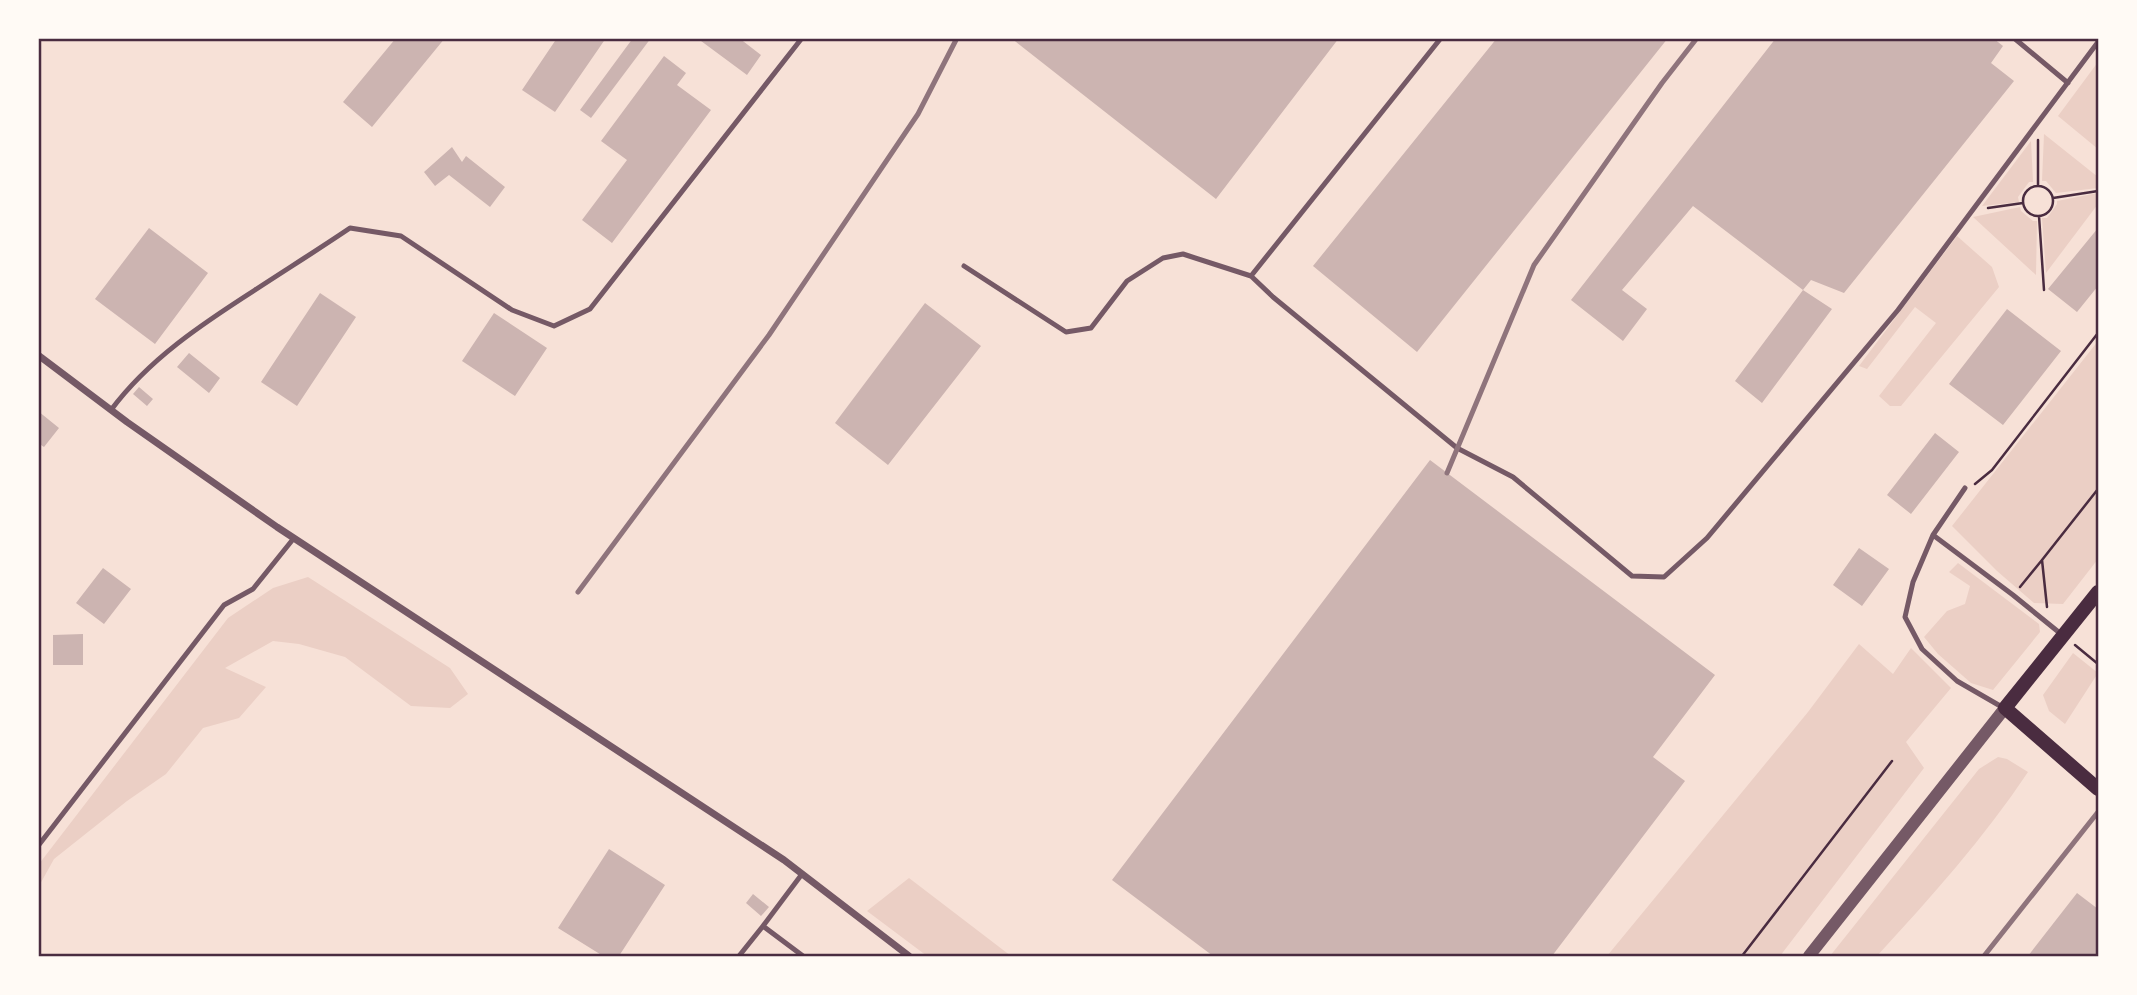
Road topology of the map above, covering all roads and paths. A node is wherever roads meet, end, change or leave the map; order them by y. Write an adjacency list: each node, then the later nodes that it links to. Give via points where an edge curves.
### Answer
1 (802, 38): 18 (lane, via 590,309 554,326 512,310 401,236 350,228 158,358)
2 (1441, 38): 14 (lane)
3 (2014, 38): 5 (lane)
4 (2098, 42): 5 (lane)
5 (2068, 83): 6 (lane)
6 (2038, 123): 7 (path); 11 (lane)
7 (2038, 186): 9 (path, via 2047,188); 10 (path, via 2028,190)
8 (2098, 191): 9 (path)
9 (2053, 198): 12 (path, via 2051,210)
10 (2023, 203): 11 (path); 12 (path, via 2028,212)
11 (1972, 211): 14 (lane, via 1898,310 1707,538 1664,577 1632,576 1513,477 1457,448)
12 (2039, 216): 15 (path)
13 (964, 266): 14 (lane, via 1066,332 1091,328 1127,281 1163,258 1183,254)
14 (1251, 276)
15 (2044, 290)
16 (2098, 333): 19 (path, via 1992,470)
17 (38, 355): 18 (street)
18 (111, 410): 22 (street)
19 (1965, 488): 21 (lane)
20 (2098, 489): 23 (path)
21 (1933, 535): 25 (lane); 29 (lane, via 1913,582 1905,617 1922,649 1957,681)
22 (294, 538): 32 (lane, via 253,589 224,605); 33 (street)
23 (2042, 560): 25 (path); 26 (path)
24 (2098, 592): 27 (main road)
25 (2013, 595): 26 (lane)
26 (2049, 624): 27 (lane)
27 (2064, 636): 28 (path); 29 (main road)
28 (2098, 664)
29 (2005, 708): 31 (main road); 39 (street)
30 (1892, 761): 38 (path)
31 (2098, 789)
32 (38, 846)
33 (802, 874): 34 (lane); 37 (street)
34 (763, 926): 35 (lane); 36 (lane)
35 (739, 957)
36 (803, 957)
37 (909, 957)
38 (1742, 957)
39 (1809, 957)

